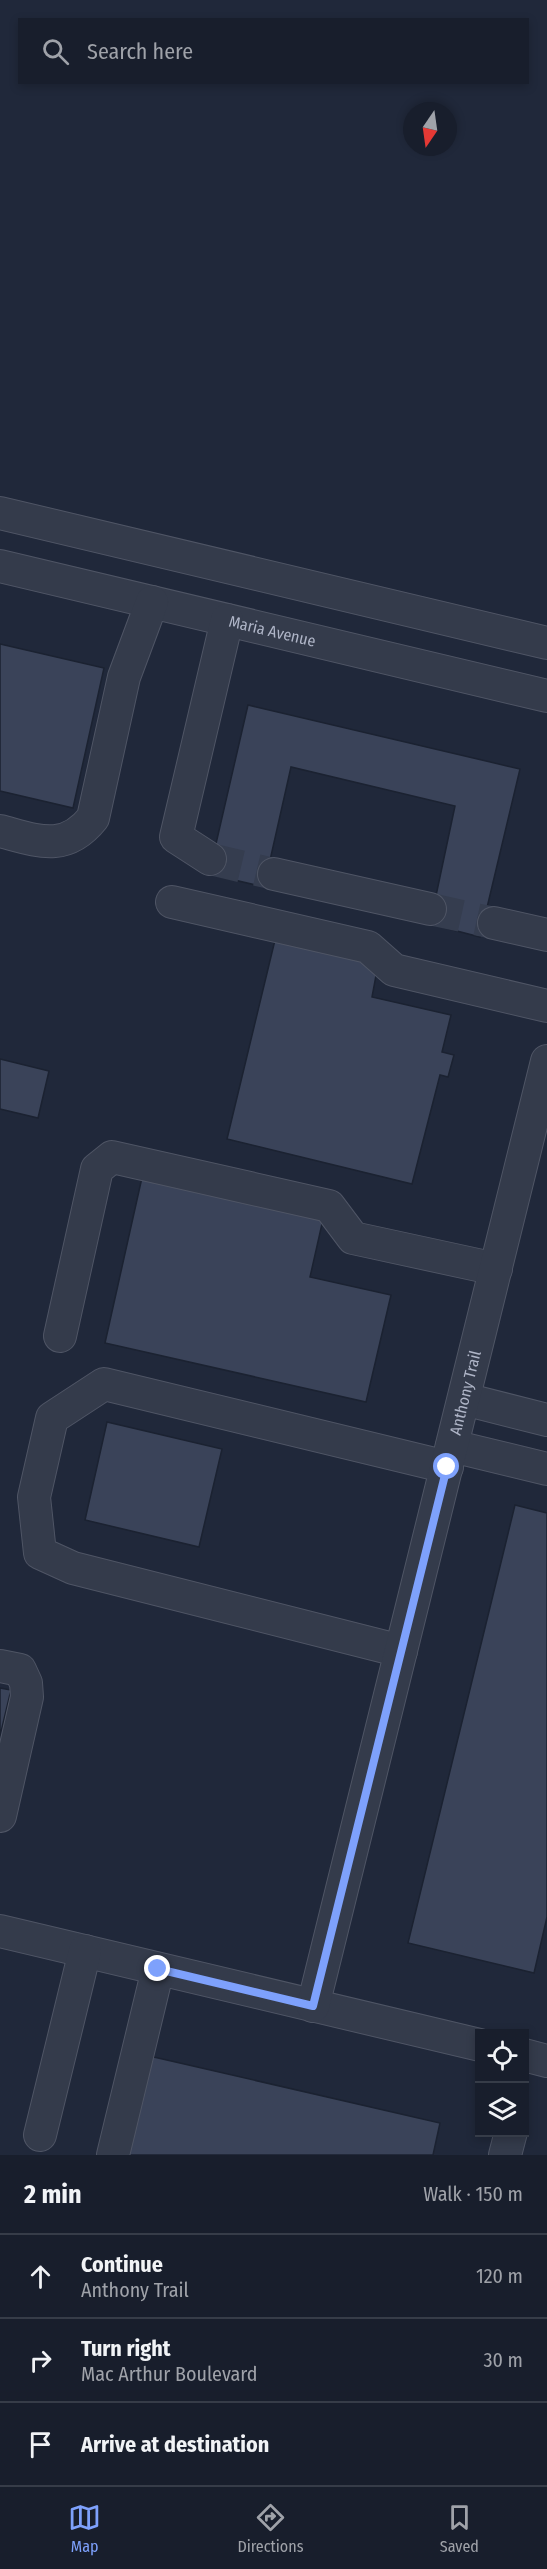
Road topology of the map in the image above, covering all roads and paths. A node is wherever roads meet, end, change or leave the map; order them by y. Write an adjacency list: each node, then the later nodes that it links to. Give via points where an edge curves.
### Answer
1 (0, 513): 5 (street)
2 (0, 566): 3 (street, Maria Avenue)
3 (152, 602): 4 (street, Maria Avenue); 7 (street, via 124,678 93,818 78,834 48,843)
4 (226, 620): 6 (street, Maria Avenue); 8 (street, via 176,837)
5 (547, 643)
6 (547, 696)
7 (0, 831)
8 (210, 859)
9 (274, 874): 11 (street)
10 (172, 902): 14 (street, via 368,947 394,970)
11 (430, 909)
12 (494, 923): 13 (street)
13 (547, 935)
14 (547, 1006)
15 (547, 1061): 16 (street, Anthony Trail)
16 (540, 1123): 17 (street, Anthony Trail)
17 (496, 1269): 18 (street, via 352,1238 329,1206 112,1157 97,1169); 19 (street, Anthony Trail)
18 (60, 1336)
19 (464, 1399): 20 (street); 21 (street, Anthony Trail)
20 (547, 1420)
21 (450, 1457): 22 (street); 23 (street, Anthony Trail); 23 (street, via 104,1384 52,1418 34,1497 40,1553 73,1568)
22 (547, 1470)
23 (401, 1651): 29 (street, Anthony Trail)
24 (0, 1666): 25 (street, via 20,1670 27,1697)
25 (0, 1816)
26 (0, 1931): 27 (street)
27 (85, 1951): 28 (street); 31 (street)
28 (158, 1969): 29 (street); 33 (street)
29 (313, 2006): 30 (street)
30 (475, 2044)
31 (40, 2135)
32 (510, 2137): 34 (street)
33 (113, 2155)
34 (506, 2155)

